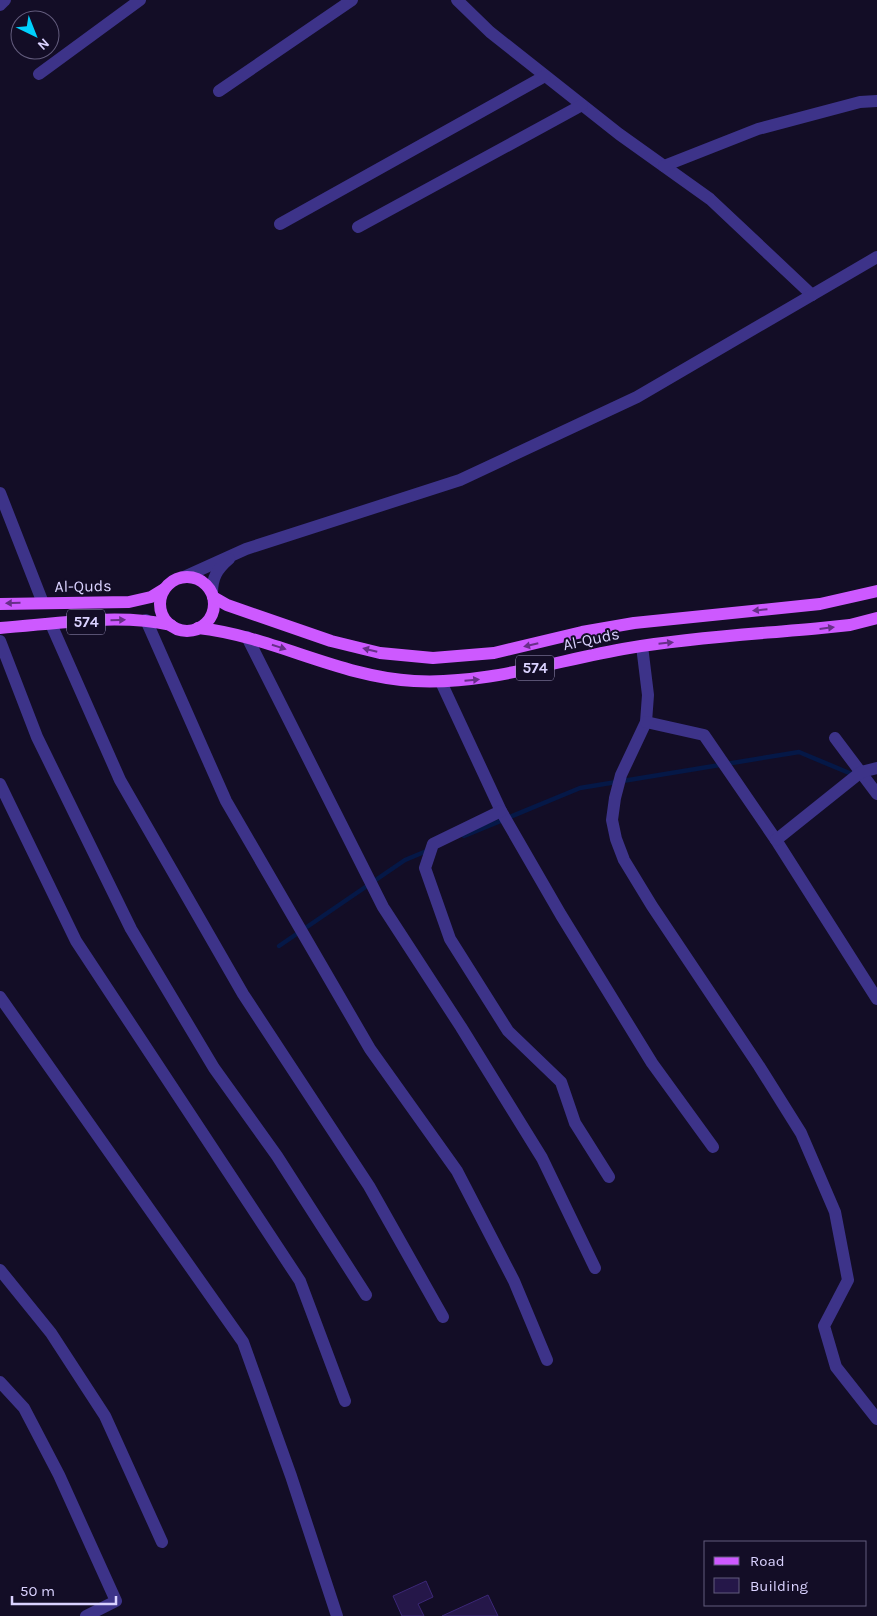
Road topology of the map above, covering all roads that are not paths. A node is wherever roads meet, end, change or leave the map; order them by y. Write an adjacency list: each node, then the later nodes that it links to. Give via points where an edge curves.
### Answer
1 (5, 0): 5 (street)
2 (140, 0): 6 (street)
3 (352, 0): 8 (street)
4 (458, 0): 7 (street, via 490,32)
5 (0, 5)
6 (39, 74)
7 (545, 76): 10 (street); 12 (street)
8 (219, 91)
9 (877, 101): 11 (street, via 860,102 758,129)
10 (582, 105): 11 (street); 13 (street)
11 (664, 166): 15 (street, via 710,199)
12 (280, 224)
13 (358, 227)
14 (877, 257): 15 (street)
15 (812, 295): 17 (street, via 637,397 460,480)
16 (0, 493): 22 (street)
17 (234, 554): 18 (street); 21 (street, via 212,581)
18 (184, 577): 19 (main road, 574, via 169,583); 21 (main road, 574, via 200,580)
19 (164, 590): 22 (main road, Al-Quds / 574, via 129,602); 27 (main road, via 160,607 162,616)
20 (877, 591): 21 (main road, Al-Quds / 574, one-way to 21, via 820,604 634,623 494,653 432,658 380,652 331,641 228,606)
21 (212, 595): 29 (main road, via 210,618)
22 (42, 603): 23 (main road, Al-Quds / 574, one-way to 23)
23 (0, 604)
24 (877, 618): 32 (main road, Al-Quds / 574, one-way to 24, via 850,625)
25 (146, 620): 26 (main road, 574, one-way to 25); 27 (main road, 574); 50 (street, via 226,801 370,1049 457,1170 514,1281)
26 (51, 624): 28 (main road, 574); 49 (street, via 125,788 243,994 369,1186)
27 (171, 625): 29 (main road, 574, via 183,630)
28 (0, 628)
29 (198, 628): 30 (main road, Al-Quds / 574)
30 (247, 637): 33 (main road, Al-Quds / 574, one-way to 33, via 364,674); 46 (street, via 383,908 542,1158)
31 (0, 641): 48 (street, via 37,737 131,929 214,1068 276,1156)
32 (642, 646): 33 (main road, Al-Quds / 574, one-way to 32, via 483,679); 34 (street, via 648,695)
33 (440, 682): 40 (street)
34 (646, 722): 41 (street, via 704,735); 53 (street, via 617,790 612,820 616,839 624,860 652,906 801,1133 834,1212 848,1280 824,1326 836,1367)
35 (835, 738): 37 (street)
36 (877, 768): 37 (street)
37 (861, 772): 39 (street); 41 (street)
38 (0, 784): 52 (street, via 76,941 300,1281)
39 (877, 794)
40 (501, 811): 44 (street, via 652,1063); 45 (street, via 433,844 425,868 450,938 508,1031 561,1082 575,1123)
41 (776, 840): 43 (street)
42 (0, 998): 56 (street, via 243,1342)
43 (877, 999)
44 (714, 1147)
45 (608, 1177)
46 (595, 1268)
47 (0, 1270): 54 (street, via 51,1333 104,1416)
48 (366, 1295)
49 (443, 1317)
50 (547, 1360)
51 (0, 1382): 55 (street, via 24,1408 59,1475 116,1601)
52 (345, 1401)
53 (877, 1418)
54 (162, 1542)
55 (86, 1616)
56 (338, 1616)

